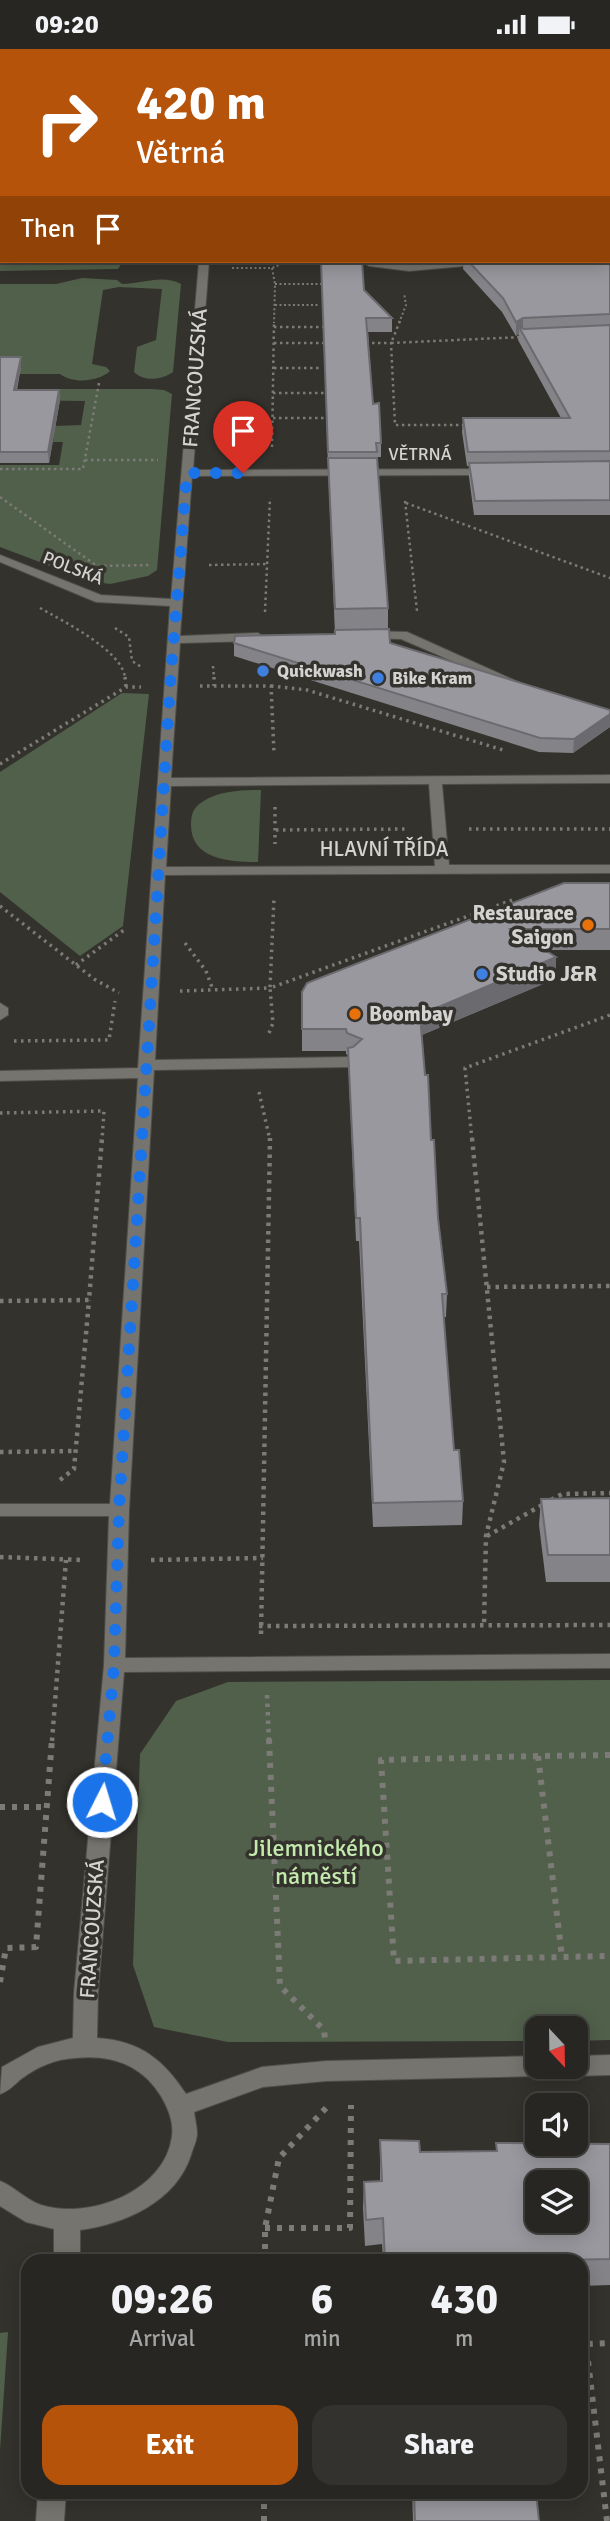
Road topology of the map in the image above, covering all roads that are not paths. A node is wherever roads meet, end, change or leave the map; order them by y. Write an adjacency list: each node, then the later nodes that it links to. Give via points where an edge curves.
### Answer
1 (204, 263): 5 (street, FRANCOUZSKÁ)
2 (369, 263): 3 (street, via 399,268)
3 (463, 263)
4 (502, 471): 5 (street, VĚTRNÁ)
5 (187, 473): 7 (street, FRANCOUZSKÁ)
6 (0, 558): 7 (street, POLSKÁ, via 92,597)
7 (178, 603): 10 (street, FRANCOUZSKÁ)
8 (349, 636): 11 (street, via 403,635)
9 (268, 637): 10 (street)
10 (174, 640): 14 (street, FRANCOUZSKÁ)
11 (531, 690)
12 (610, 779): 13 (street)
13 (435, 780): 14 (street); 16 (street)
14 (165, 782): 17 (street, FRANCOUZSKÁ)
15 (610, 869): 16 (street, HLAVNÍ TŘÍDA)
16 (442, 870): 17 (street, HLAVNÍ TŘÍDA)
17 (159, 871): 21 (street, FRANCOUZSKÁ)
18 (0, 1008): 19 (street)
19 (0, 1015)
20 (351, 1062): 21 (street)
21 (146, 1069): 22 (street); 24 (street, FRANCOUZSKÁ)
22 (0, 1076)
23 (0, 1510): 24 (street)
24 (119, 1510): 26 (street, FRANCOUZSKÁ)
25 (610, 1661): 26 (street)
26 (114, 1665): 27 (street, FRANCOUZSKÁ)
27 (85, 2047): 31 (street, via 34,2059); 32 (street, via 111,2049 145,2063 171,2087)
28 (610, 2065): 30 (street)
29 (525, 2066): 32 (street, via 262,2077)
30 (588, 2066)
31 (0, 2084)
32 (181, 2106): 34 (street, via 185,2130 180,2154 149,2196 96,2219)
33 (0, 2192): 34 (street, via 18,2206)
34 (66, 2221): 35 (street)
35 (67, 2254)
36 (52, 2499): 37 (street)
37 (50, 2521)

